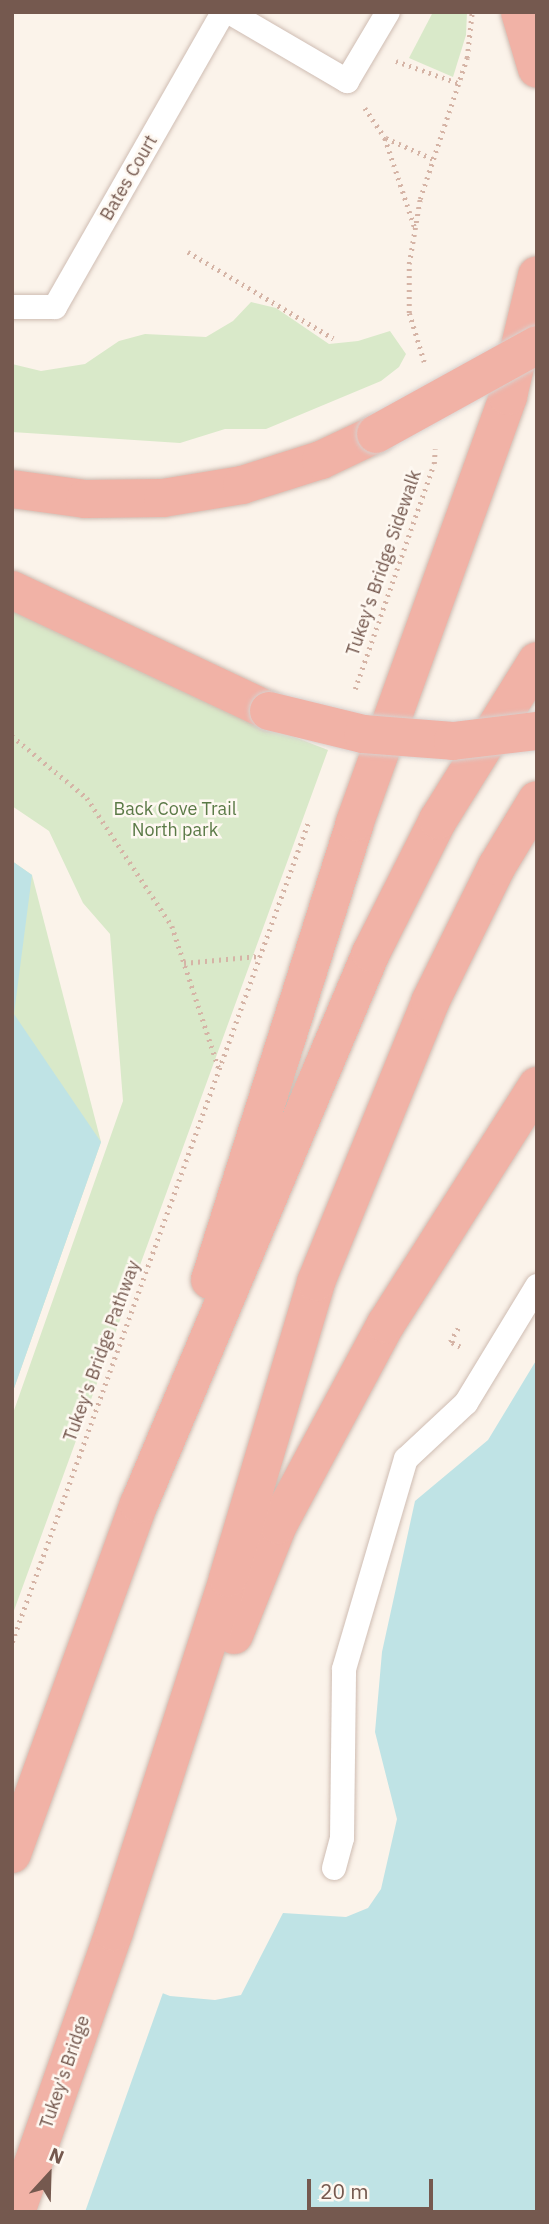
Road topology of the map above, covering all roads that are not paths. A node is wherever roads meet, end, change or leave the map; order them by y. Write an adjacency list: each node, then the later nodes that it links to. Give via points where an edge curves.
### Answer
1 (222, 12): 7 (lane, Bates Court, via 55,307)
2 (229, 12): 3 (lane, via 347,81)
3 (388, 12)
4 (520, 12): 5 (highway)
5 (537, 69)
6 (537, 275): 16 (highway, via 508,397 355,822)
7 (12, 307)
8 (537, 345): 9 (highway, bridge, via 376,434 321,460 242,485 163,498 85,499)
9 (12, 489)
10 (12, 590): 12 (highway, bridge, via 269,711 363,734 453,741)
11 (537, 661): 16 (highway, via 438,820 371,953)
12 (537, 731)
13 (537, 800): 19 (highway, via 497,866 430,1002 316,1282 228,1578)
14 (537, 1086): 19 (highway, via 386,1324 278,1525)
15 (537, 1286): 18 (lane, via 466,1404 406,1459 344,1670 342,1838)
16 (139, 1504): 17 (highway)
17 (12, 1854)
18 (334, 1868)
19 (114, 1932): 20 (highway, Tukey's Bridge)
20 (16, 2212)

